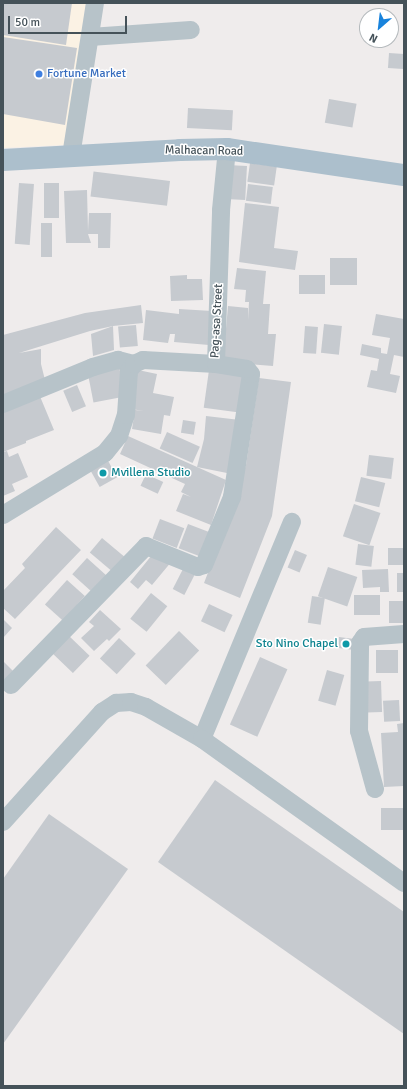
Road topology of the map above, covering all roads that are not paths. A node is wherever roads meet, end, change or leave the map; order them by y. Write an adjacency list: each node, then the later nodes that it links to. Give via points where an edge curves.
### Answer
1 (95, 3): 3 (street)
2 (191, 30): 3 (street)
3 (90, 37): 5 (street)
4 (227, 149): 5 (main road, Malhacan Road); 7 (main road, Malhacan Road); 9 (street, Pag-asa Street, via 221,210)
5 (71, 156): 6 (main road, Malhacan Road)
6 (3, 160)
7 (404, 174)
8 (134, 364): 9 (street, Pag-asa Street, via 143,360); 10 (street, Pag-asa Street, via 118,360 93,366); 11 (street, via 129,370 126,415 119,436 105,453)
9 (216, 364): 14 (street, via 247,369 251,374 232,497 204,565 198,567 146,546)
10 (3, 404)
11 (3, 514)
12 (292, 522): 15 (street)
13 (404, 634): 16 (street, via 364,637 360,643 360,731)
14 (11, 685)
15 (202, 739): 17 (street, via 146,707 131,702 116,703 102,712); 18 (street)
16 (375, 788)
17 (3, 822)
18 (404, 883)

